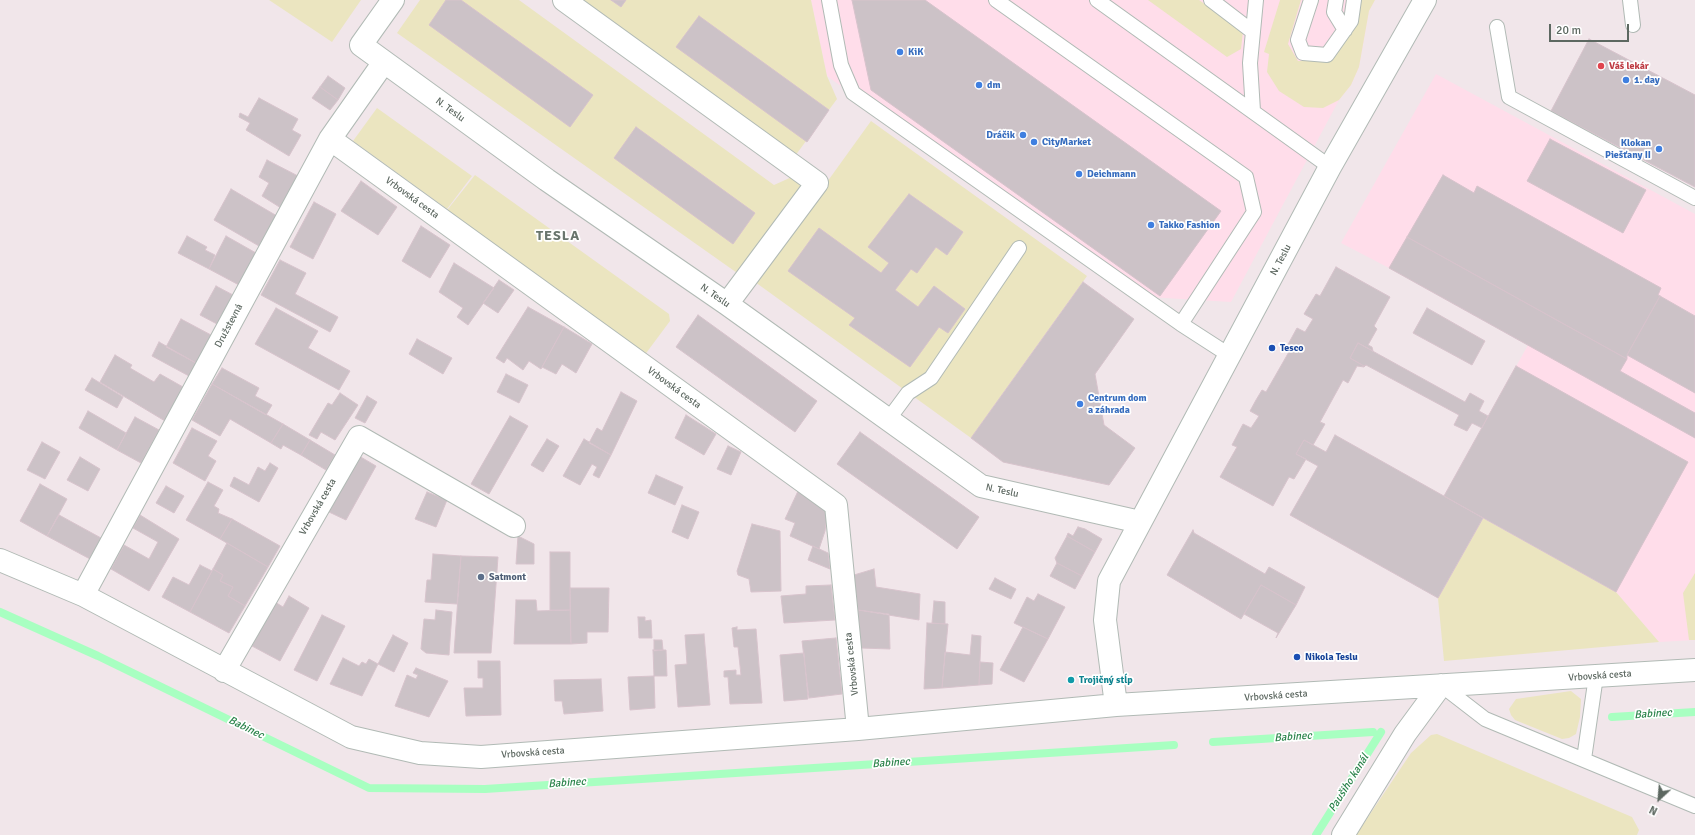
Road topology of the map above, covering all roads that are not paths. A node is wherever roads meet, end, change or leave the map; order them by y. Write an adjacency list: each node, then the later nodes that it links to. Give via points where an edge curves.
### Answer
1 (393, 0): 17 (street, N. Teslu, via 361,45)
2 (564, 0): 23 (street, via 817,183)
3 (829, 0): 24 (lane, via 841,65 853,94)
4 (996, 0): 24 (lane, via 1246,177 1254,212)
5 (1097, 0): 18 (lane)
6 (1211, 0): 16 (lane)
7 (1310, 0): 15 (lane, via 1298,40 1303,53 1327,55)
8 (1336, 0): 15 (lane, via 1334,12)
9 (1354, 0): 15 (lane, via 1351,21)
10 (1425, 0): 20 (street, N. Teslu)
11 (1630, 0): 13 (lane)
12 (1254, 1): 16 (lane)
13 (1633, 25)
14 (1497, 27): 21 (lane, via 1509,97)
15 (1345, 30)
16 (1253, 32): 18 (lane, via 1250,63)
17 (384, 62): 19 (street, Družstevná); 23 (street, N. Teslu)
18 (1253, 111): 20 (lane)
19 (330, 139): 30 (street, Družstevná); 36 (street, Vrbovská cesta, via 836,505)
20 (1330, 166): 25 (street, N. Teslu)
21 (1695, 198)
22 (1019, 248): 26 (lane, via 931,378 908,393)
23 (727, 304): 26 (street, N. Teslu)
24 (1181, 324): 25 (lane)
25 (1229, 355): 27 (street, N. Teslu)
26 (888, 420): 27 (street, N. Teslu, via 981,486)
27 (1140, 522): 35 (street, N. Teslu, via 1109,581 1105,620)
28 (514, 526): 32 (street, Vrbovská cesta, via 359,437)
29 (0, 560): 30 (street, Vrbovská cesta)
30 (83, 596): 32 (street, Vrbovská cesta)
31 (1695, 670): 33 (street, Vrbovská cesta)
32 (224, 671): 36 (street, Vrbovská cesta, via 351,737 420,753 481,757)
33 (1596, 676): 34 (street, Vrbovská cesta); 37 (lane)
34 (1441, 686): 35 (street, Vrbovská cesta); 37 (lane, via 1485,719); 39 (street, via 1405,734)
35 (1116, 705): 36 (street, Vrbovská cesta)
36 (858, 729)
37 (1584, 759): 38 (lane)
38 (1695, 806)
39 (1343, 835)

